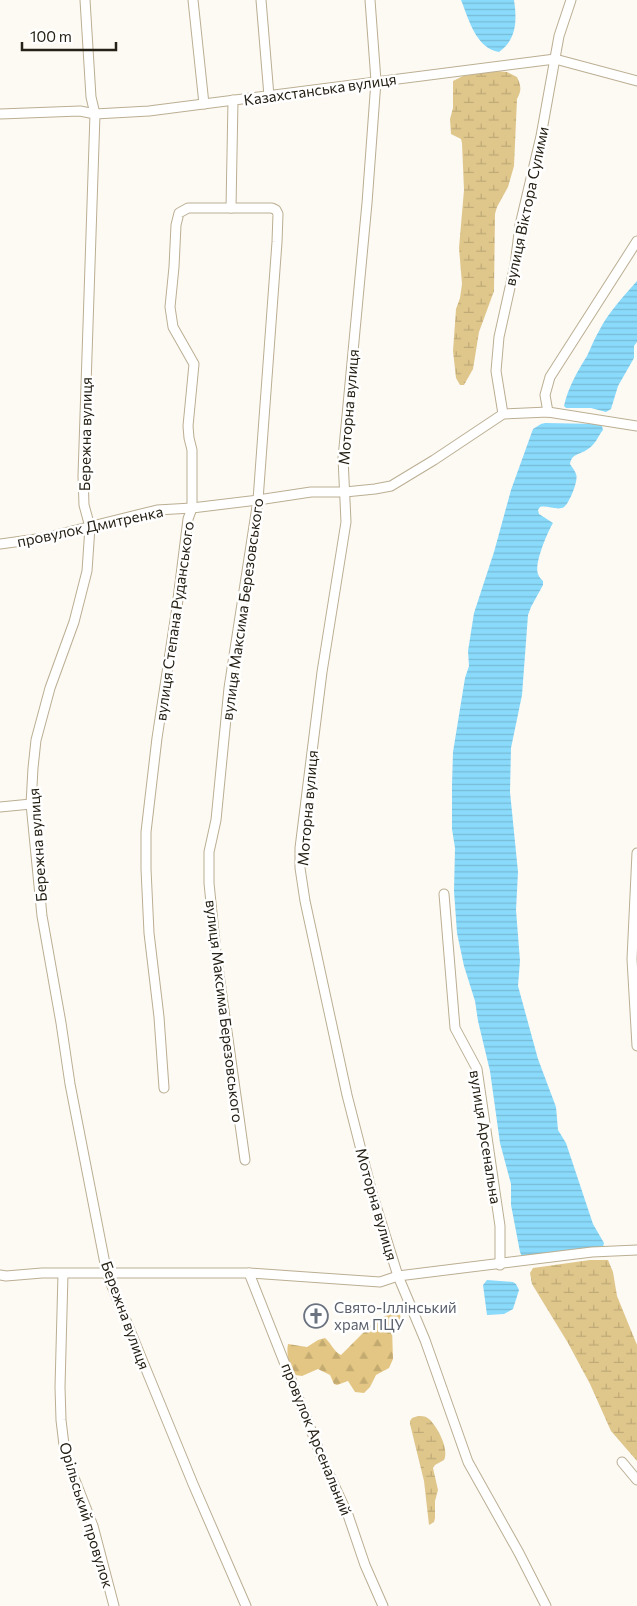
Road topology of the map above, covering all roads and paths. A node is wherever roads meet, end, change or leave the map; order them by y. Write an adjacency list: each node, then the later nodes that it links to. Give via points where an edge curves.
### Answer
1 (85, 0): 13 (street, Бережна вулиця)
2 (194, 0): 11 (street)
3 (261, 0): 9 (street)
4 (370, 0): 7 (street, Моторна вулиця)
5 (571, 0): 6 (street, вулиця Віктора Сулими)
6 (555, 59): 7 (street, Казахстанська вулиця); 8 (street, Казахстанська вулиця); 17 (street, вулиця Віктора Сулими, via 499,337 496,371)
7 (376, 81): 9 (street, Казахстанська вулиця); 19 (street, Моторна вулиця, via 343,458)
8 (637, 81)
9 (269, 96): 10 (street, Казахстанська вулиця)
10 (233, 100): 11 (street, Казахстанська вулиця); 14 (street)
11 (204, 104): 13 (street, Казахстанська вулиця)
12 (0, 114): 13 (street, Казахстанська вулиця, via 80,111)
13 (95, 114): 22 (street, Бережна вулиця, via 83,476 84,505)
14 (231, 208): 20 (street, вулиця Максима Березовського, via 272,208 278,214); 21 (street, вулиця Степана Руданського, via 188,208 179,213 176,225 170,307 172,327 194,364 188,426 192,450)
15 (637, 241): 16 (street, via 550,377 545,394)
16 (548, 412): 17 (street); 18 (street)
17 (504, 414): 19 (street, провулок Дмитренка, via 391,486)
18 (637, 426)
19 (345, 492): 20 (street, провулок Дмитренка, via 311,492); 37 (street, Моторна вулиця, via 346,522 308,776 300,868 347,1095 372,1193)
20 (258, 500): 21 (street, провулок Дмитренка); 30 (street, вулиця Максима Березовського, via 228,688 216,820 209,852 218,963)
21 (192, 508): 22 (street, провулок Дмитренка, via 145,512); 29 (street, вулиця Степана Руданського, via 146,832 150,933)
22 (90, 528): 23 (street, провулок Дмитренка); 24 (street, Бережна вулиця, via 88,571 36,740)
23 (0, 544)
24 (31, 804): 25 (street); 35 (street, Бережна вулиця, via 42,916)
25 (0, 806)
26 (637, 853): 28 (street, via 632,959)
27 (444, 894): 32 (street, вулиця Арсенальна, via 455,1028 477,1069 500,1226)
28 (637, 1046)
29 (164, 1088)
30 (245, 1160)
31 (637, 1250): 32 (street, via 592,1252)
32 (500, 1265): 37 (street)
33 (249, 1273): 35 (street); 37 (street, via 380,1282); 42 (street, провулок Арсенальний)
34 (63, 1274): 35 (street); 36 (street); 40 (street, Орільський провулок, via 60,1395 64,1445 93,1526)
35 (107, 1274): 41 (street, Бережна вулиця)
36 (3, 1276)
37 (398, 1276): 43 (street, Моторна вулиця, via 468,1462)
38 (622, 1462): 39 (street)
39 (637, 1480)
40 (114, 1606)
41 (246, 1606)
42 (383, 1606)
43 (546, 1606)

